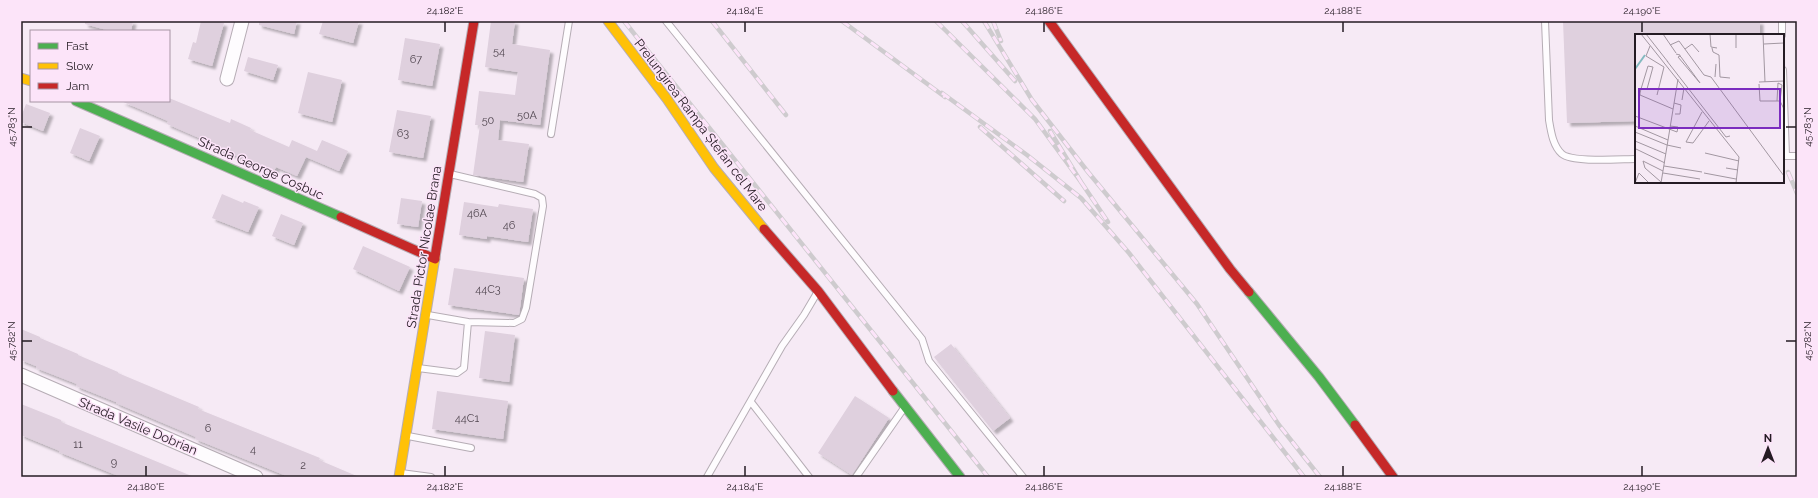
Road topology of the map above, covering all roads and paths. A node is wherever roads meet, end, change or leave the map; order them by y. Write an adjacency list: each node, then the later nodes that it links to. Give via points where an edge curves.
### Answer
1 (242, 21): 10 (street)
2 (474, 21): 16 (street, Strada Pictor Nicolae Brana)
3 (569, 21): 12 (lane)
4 (608, 21): 18 (street, Prelungirea Rampa Ștefan cel Mare, via 667,98 714,168)
5 (666, 21): 34 (lane, via 922,339 929,361)
6 (1049, 21): 35 (street, via 1230,269 1319,377)
7 (1546, 21): 15 (lane, via 1549,120 1556,147 1563,155 1576,158)
8 (1782, 21): 9 (lane)
9 (1782, 34)
10 (227, 79)
11 (78, 102): 17 (street, Strada George Coșbuc)
12 (551, 134)
13 (1784, 156): 14 (lane)
14 (1797, 156)
15 (1635, 159)
16 (450, 174): 17 (street, Strada Pictor Nicolae Brana); 20 (lane, via 535,194 542,198 543,206 522,319 514,323)
17 (436, 259): 19 (street, Strada Pictor Nicolae Brana)
18 (818, 291): 23 (lane, via 782,346); 24 (street, Prelungirea Rampa Ștefan cel Mare)
19 (426, 315): 20 (lane); 21 (street, Strada Pictor Nicolae Brana)
20 (468, 322): 21 (lane, via 464,368 461,372)
21 (417, 368): 25 (street, Strada Pictor Nicolae Brana)
22 (21, 375): 28 (street, Strada Vasile Dobrian)
23 (751, 402): 30 (lane); 31 (lane)
24 (905, 407): 32 (lane); 33 (street, Prelungirea Rampa Ștefan cel Mare)
25 (406, 435): 26 (lane); 27 (street, Strada Pictor Nicolae Brana)
26 (471, 448)
27 (399, 475): 29 (lane)
28 (256, 477)
29 (431, 477)
30 (707, 477)
31 (809, 477)
32 (856, 477)
33 (960, 477)
34 (1024, 477)
35 (1394, 477)

